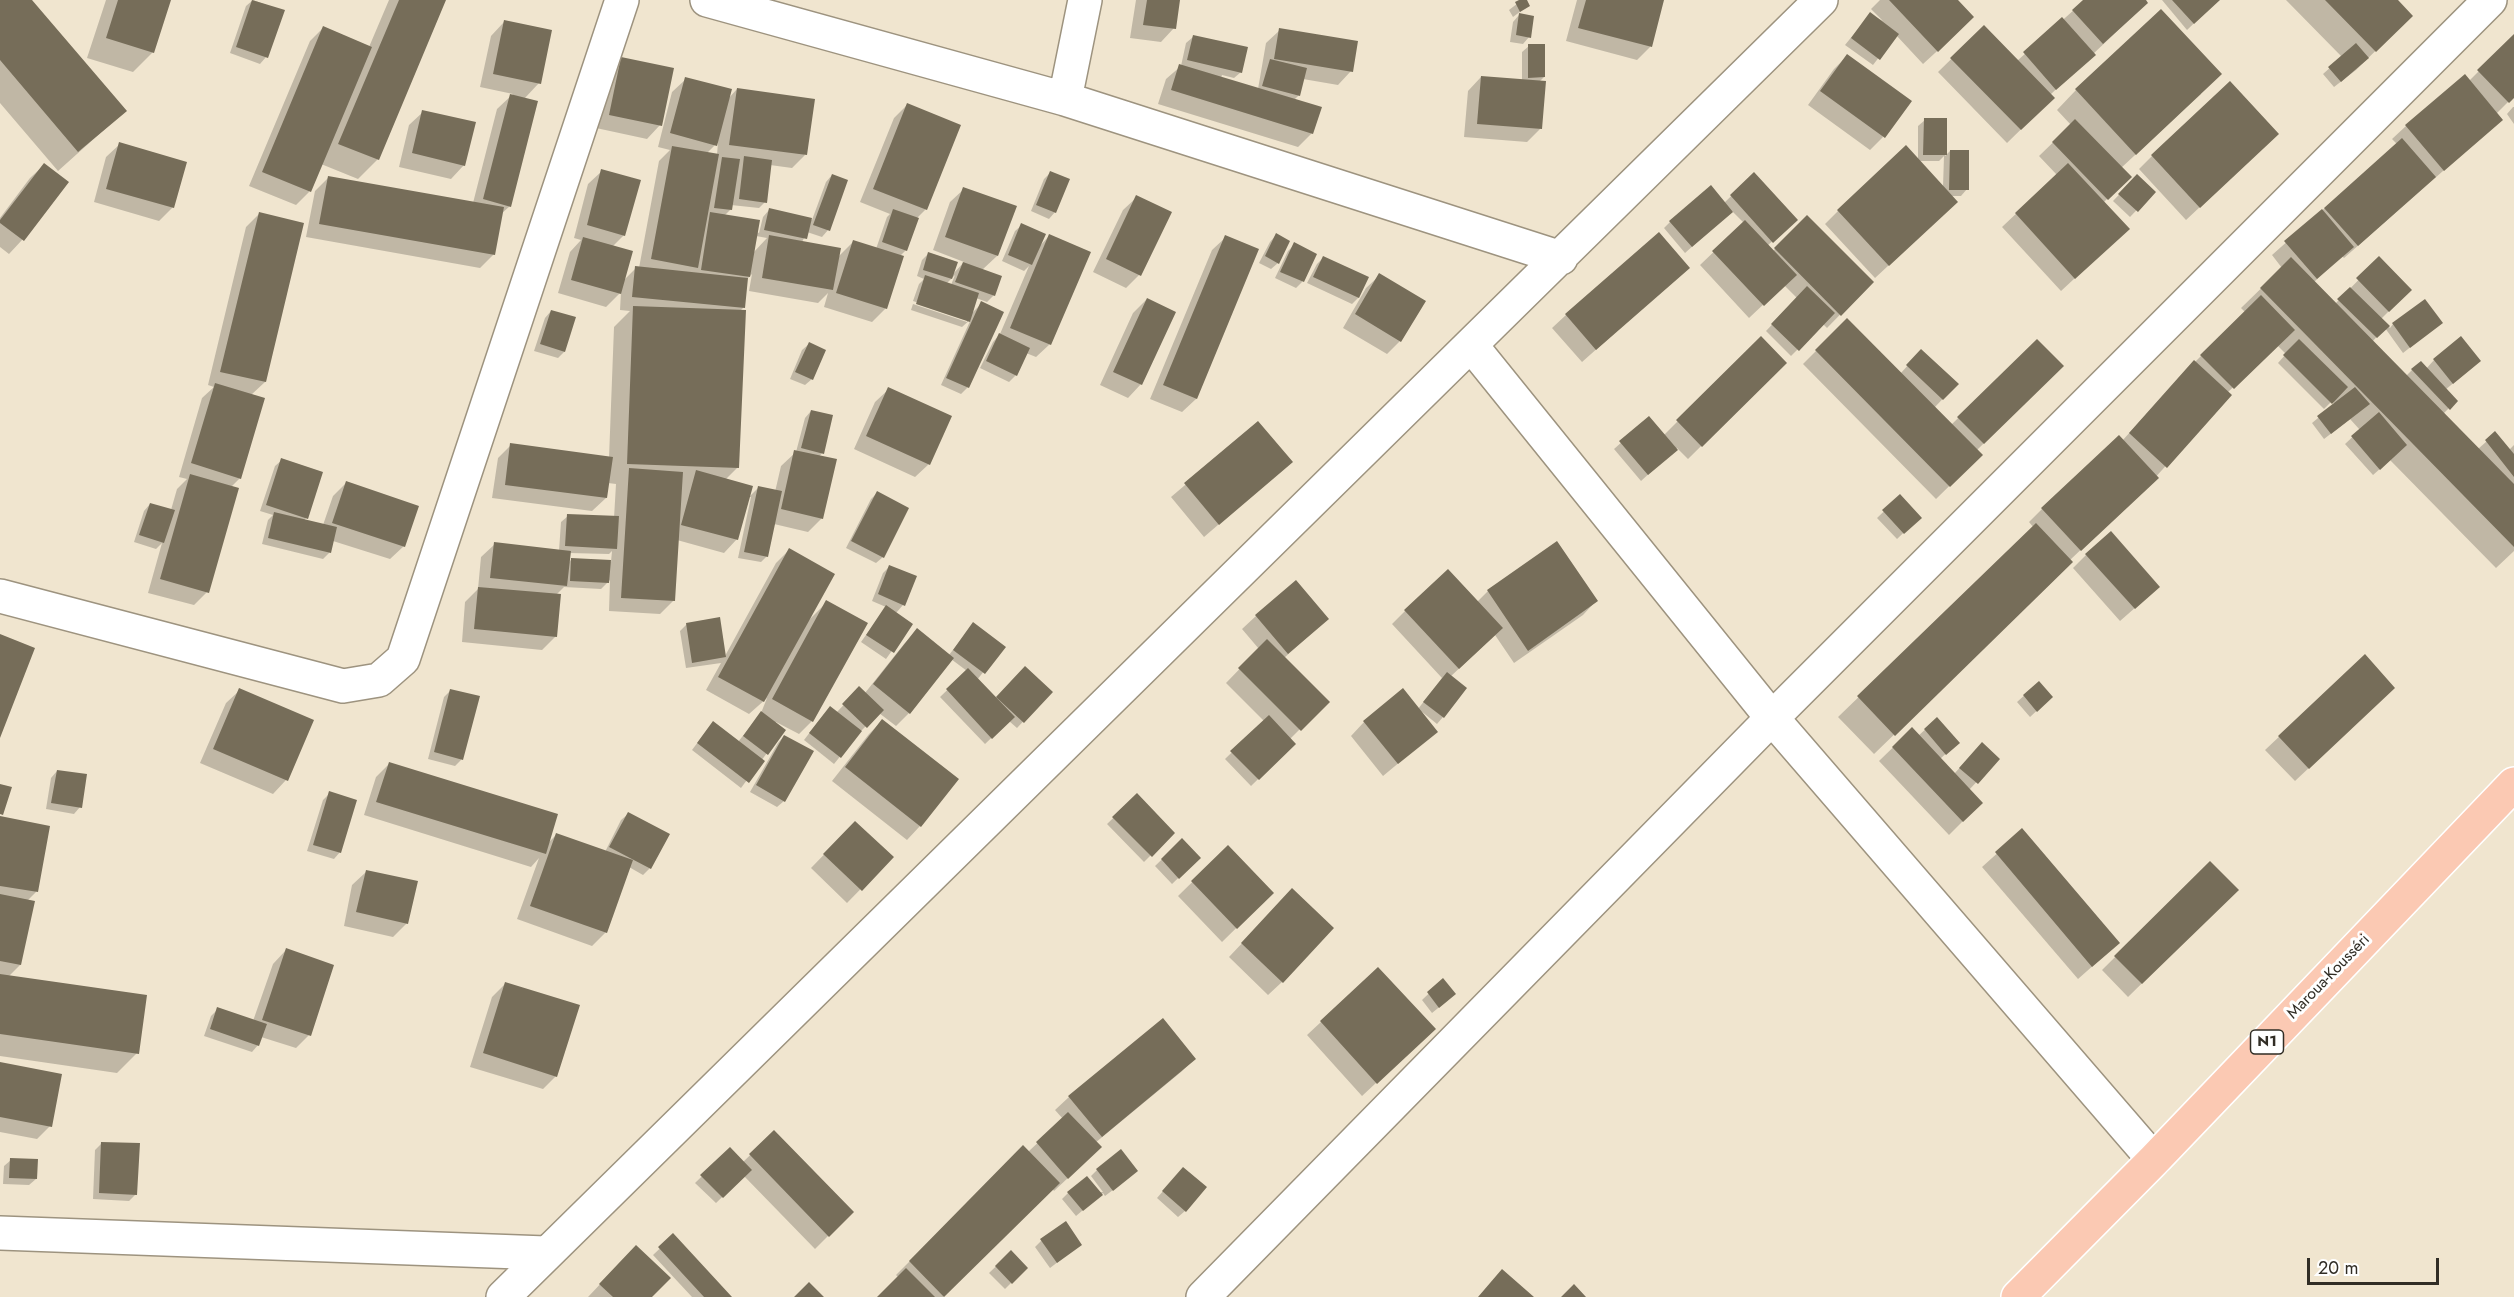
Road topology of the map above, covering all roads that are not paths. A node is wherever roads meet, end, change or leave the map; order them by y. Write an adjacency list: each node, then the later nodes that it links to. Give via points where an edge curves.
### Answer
1 (622, 0): 9 (street, via 403,659 379,680 343,686)
2 (707, 0): 6 (street)
3 (1085, 0): 6 (street)
4 (1821, 0): 7 (street)
5 (2490, 0): 10 (street)
6 (1065, 99): 7 (street)
7 (1561, 258): 8 (street)
8 (1471, 345): 10 (street); 14 (street)
9 (0, 596)
10 (1772, 718): 12 (street); 16 (street)
11 (2514, 784): 12 (highway, Maroua-Kousséri / N1)
12 (2154, 1160): 17 (highway, Maroua-Kousséri / N1)
13 (0, 1233): 14 (street)
14 (546, 1253): 15 (street)
15 (503, 1297)
16 (1203, 1297)
17 (2018, 1297)

